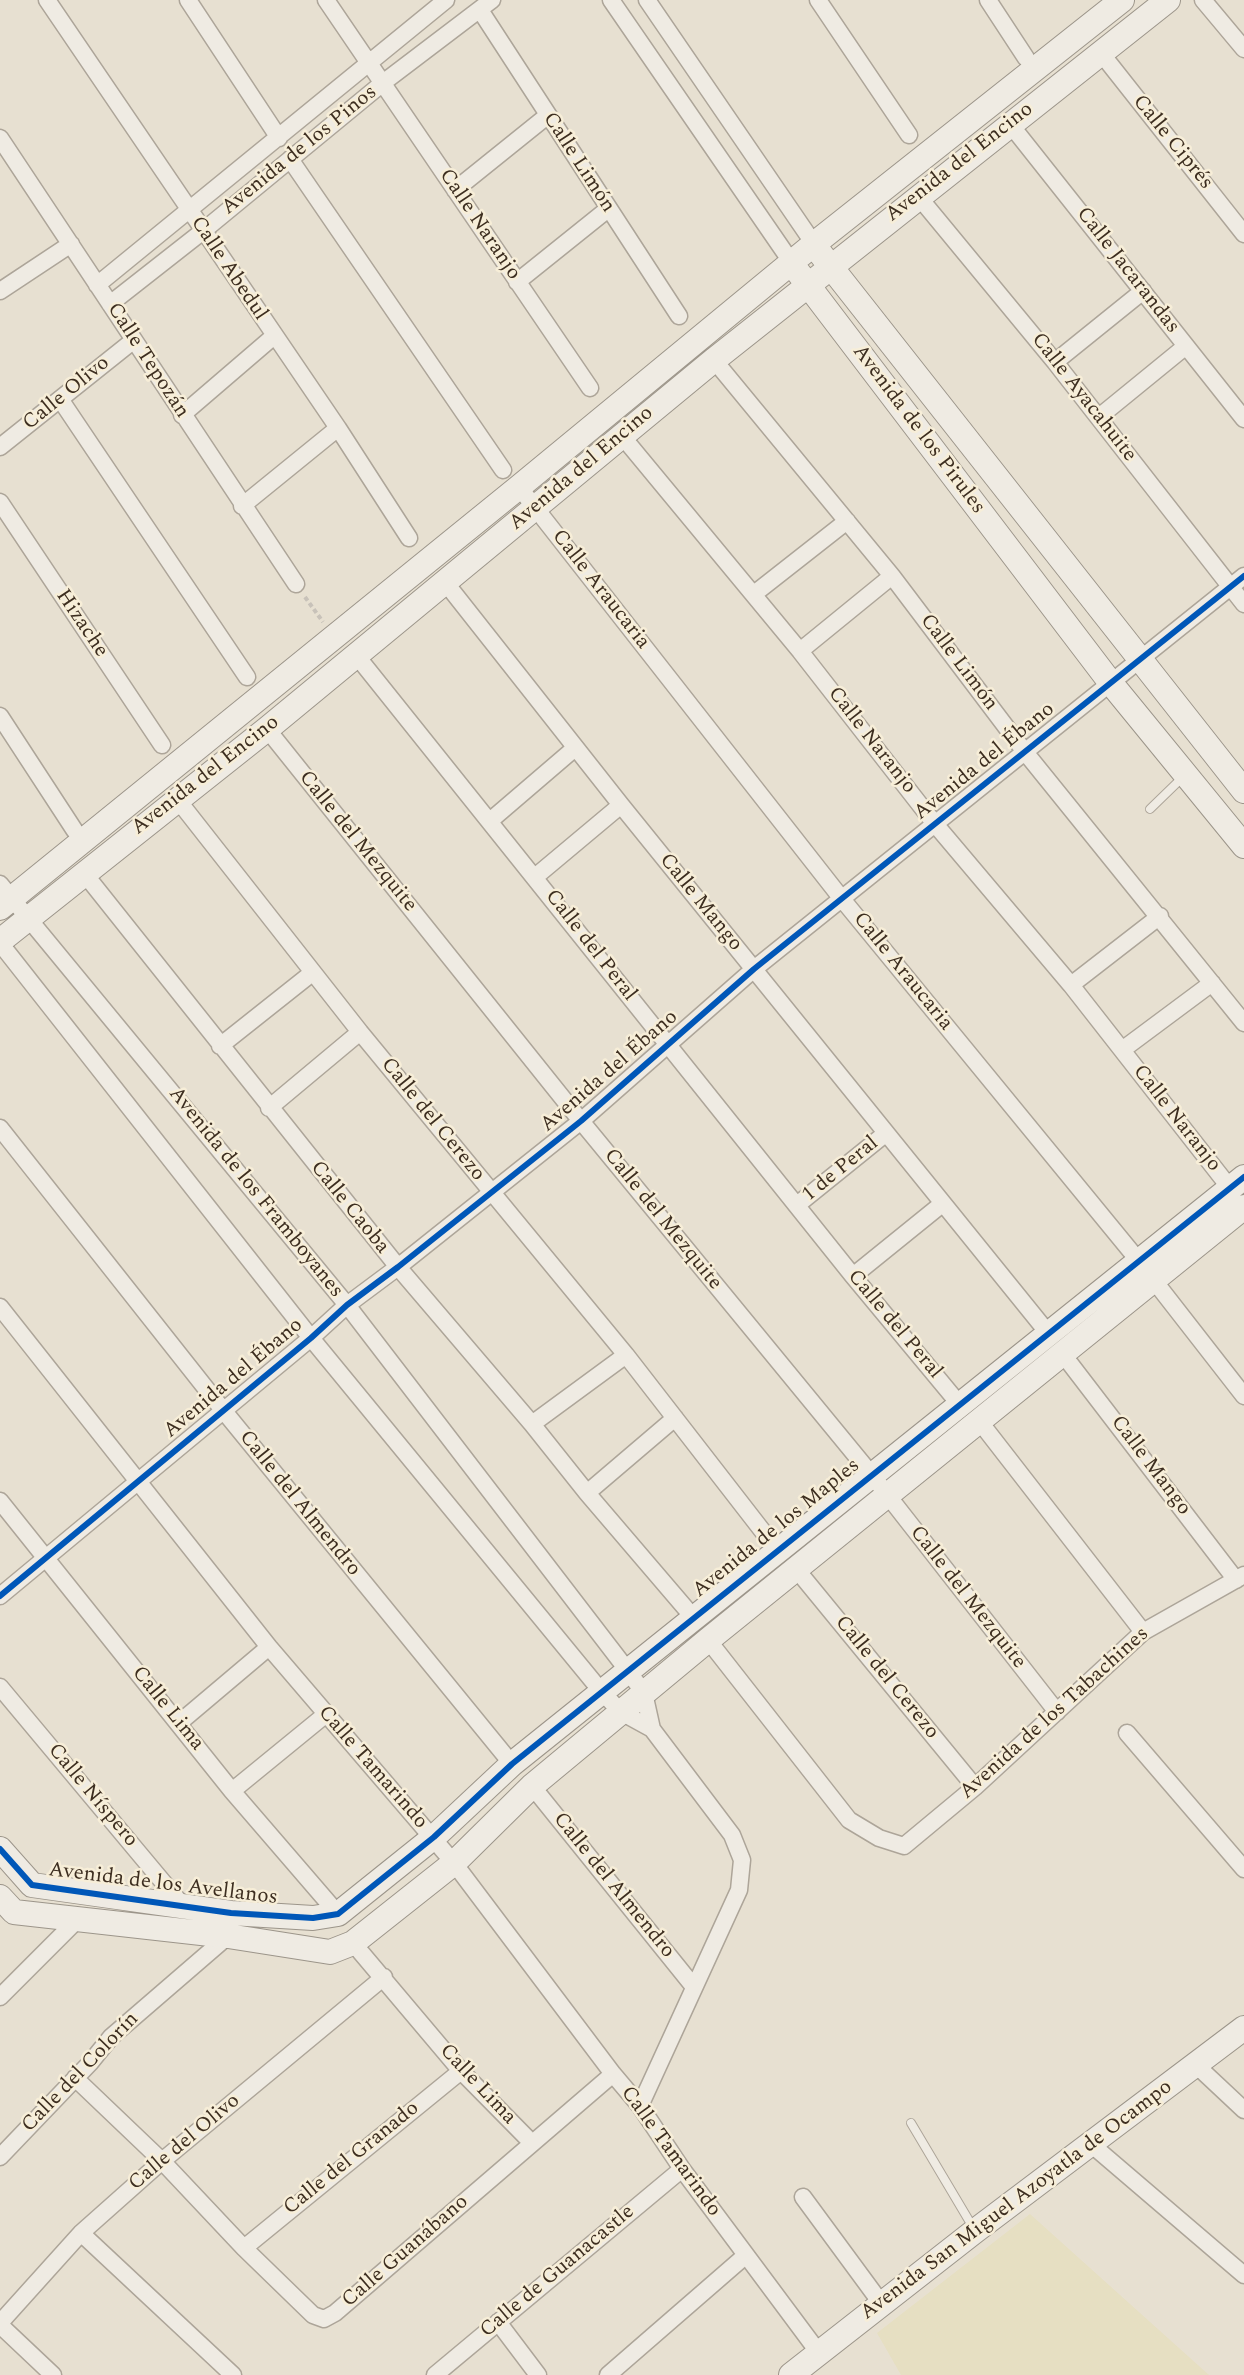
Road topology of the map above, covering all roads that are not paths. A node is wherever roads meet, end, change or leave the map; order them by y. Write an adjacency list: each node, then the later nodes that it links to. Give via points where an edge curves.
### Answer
1 (46, 0): 27 (street, Calle Abedul)
2 (188, 0): 22 (street)
3 (326, 0): 16 (street, Calle Naranjo)
4 (446, 0): 16 (street, Avenida de los Pinos)
5 (611, 0): 33 (street, Avenida de los Pirules)
6 (647, 0): 32 (street, Avenida de los Pirules)
7 (818, 0): 20 (street)
8 (988, 0): 15 (street)
9 (1122, 0): 32 (street, Avenida del Encino)
10 (1168, 0): 14 (street, Avenida del Encino)
11 (1203, 0): 13 (street)
12 (486, 5): 17 (street, Avenida de los Pinos); 18 (street, Calle Limón)
13 (1244, 49)
14 (1101, 53): 19 (street, Avenida del Encino); 28 (street, Calle Ciprés)
15 (1026, 58)
16 (370, 62): 17 (street, Calle Naranjo); 22 (street, Avenida de los Pinos)
17 (384, 82): 23 (street, Avenida de los Pinos); 24 (street, Calle Naranjo)
18 (547, 116): 24 (street); 26 (street, Calle Limón)
19 (1010, 124): 25 (street, Avenida del Encino); 39 (street, Calle Jacarandas)
20 (909, 135)
21 (0, 138): 31 (street, Calle Tepozán)
22 (279, 138): 27 (street, Avenida de los Pinos)
23 (290, 159): 29 (street, Avenida de los Pinos); 55 (street)
24 (455, 190): 35 (street, Calle Naranjo)
25 (918, 196): 34 (street, Avenida del Encino); 46 (street, Calle Ayacahuite)
26 (608, 209): 35 (street); 41 (street, Calle Limón)
27 (189, 211): 29 (street, Calle Abedul); 36 (street, Avenida de los Pinos)
28 (1238, 213): 30 (street, Calle Ciprés)
29 (203, 231): 40 (street, Avenida de los Pinos); 42 (street, Calle Abedul)
30 (1244, 234)
31 (70, 244): 36 (street, Calle Tepozán); 38 (street)
32 (814, 244): 33 (street, Avenida del Encino); 34 (street, Avenida de los Pirules)
33 (792, 263): 37 (street, Avenida de los Pirules); 56 (street, Avenida del Encino)
34 (829, 267): 37 (street, Avenida del Encino); 71 (street, Avenida de los Pirules)
35 (517, 282): 47 (street, Calle Naranjo)
36 (97, 285): 40 (street, Calle Tepozán)
37 (807, 285): 45 (street, Avenida del Encino); 73 (street, Avenida de los Pirules)
38 (0, 291)
39 (1143, 291): 44 (street, Calle Jacarandas); 46 (street)
40 (110, 304): 43 (street, Calle Tepozán)
41 (679, 316)
42 (274, 336): 49 (street); 52 (street, Calle Abedul)
43 (134, 340): 48 (street, Calle Olivo); 49 (street, Calle Tepozán)
44 (1186, 346): 50 (street); 51 (street, Calle Jacarandas)
45 (714, 360): 53 (street, Avenida del Encino); 60 (street, Calle Limón)
46 (1055, 362): 50 (street, Calle Ayacahuite)
47 (590, 388)
48 (60, 399): 54 (street, Calle Olivo); 72 (street)
49 (182, 415): 58 (street, Calle Tepozán)
50 (1099, 417): 66 (street, Calle Ayacahuite)
51 (1244, 419)
52 (338, 428): 58 (street); 61 (street, Calle Abedul)
53 (622, 436): 59 (street, Avenida del Encino); 67 (street, Calle Naranjo)
54 (0, 447)
55 (503, 470)
56 (519, 488): 59 (street, Calle Araucaria); 90 (street, Avenida del Encino)
57 (0, 502): 76 (street, Hizache)
58 (242, 506): 65 (street, Calle Tepozán)
59 (535, 507): 64 (street, Avenida del Encino); 91 (street, Calle Araucaria)
60 (847, 521): 62 (street, Calle Limón); 67 (street)
61 (409, 538)
62 (892, 576): 69 (street); 78 (street, Calle Limón)
63 (1244, 576): 66 (street, Avenida del Ébano)
64 (445, 582): 70 (street, Avenida del Encino); 77 (street, Calle Mango)
65 (296, 584)
66 (1230, 587): 68 (street, Calle Ayacahuite); 71 (street, Avenida del Ébano)
67 (754, 594): 69 (street, Calle Naranjo)
68 (1244, 604)
69 (800, 651): 85 (street, Calle Naranjo)
70 (356, 655): 75 (street, Avenida del Encino); 84 (street, Calle del Peral)
71 (1138, 660): 73 (street, Avenida del Ébano); 80 (street, Avenida de los Pirules)
72 (247, 677)
73 (1110, 682): 78 (street, Avenida del Ébano); 79 (street, Avenida de los Pirules)
74 (0, 716): 86 (street)
75 (267, 729): 81 (street, Avenida del Encino); 105 (street, Calle del Mezquite)
76 (162, 745)
77 (575, 748): 82 (street, Calle Mango); 84 (street)
78 (1025, 752): 85 (street, Avenida del Ébano); 92 (street, Calle Limón)
79 (1185, 775): 83 (lane); 87 (street, Avenida de los Pirules)
80 (1244, 791)
81 (177, 799): 88 (street, Avenida del Encino); 96 (street, Calle del Cerezo)
82 (621, 805): 89 (street); 95 (street, Calle Mango)
83 (1150, 809)
84 (490, 820): 89 (street, Calle del Peral)
85 (935, 824): 91 (street, Avenida del Ébano); 98 (street, Calle Naranjo)
86 (75, 831)
87 (1244, 846)
88 (84, 873): 93 (street, Avenida del Encino); 102 (street, Calle Caoba)
89 (536, 877): 101 (street, Calle del Peral)
90 (4, 897): 93 (street, Avenida de los Framboyanes)
91 (842, 899): 95 (street, Avenida del Ébano); 112 (street, Calle Araucaria)
92 (1160, 916): 97 (street, Calle Limón); 98 (street)
93 (29, 918): 94 (street, Avenida del Encino); 116 (street, Avenida de los Framboyanes)
94 (0, 942): 119 (street, Avenida de los Framboyanes)
95 (754, 969): 101 (street, Avenida del Ébano); 107 (street, Calle Mango)
96 (312, 973): 100 (street, Calle del Cerezo); 102 (street)
97 (1212, 983): 99 (street, Calle Limón); 103 (street)
98 (1071, 985): 103 (street, Calle Naranjo)
99 (1244, 1023)
100 (360, 1032): 104 (street); 108 (street, Calle del Cerezo)
101 (667, 1044): 105 (street, Avenida del Ébano); 111 (street, Calle del Peral)
102 (220, 1046): 104 (street, Calle Caoba)
103 (1122, 1050): 109 (street, Calle Naranjo)
104 (269, 1108): 113 (street, Calle Caoba)
105 (581, 1121): 108 (street, Avenida del Ébano); 128 (street, Calle del Mezquite)
106 (0, 1128): 124 (street, Calle del Almendro)
107 (885, 1134): 110 (street, Calle Mango); 111 (street, 1 de Peral)
108 (492, 1192): 113 (street, Avenida del Ébano); 121 (street, Calle del Cerezo)
109 (1241, 1197): 112 (street, Avenida de los Maples); 115 (street, Avenida de los Maples)
110 (942, 1204): 114 (street); 118 (street, Calle Mango)
111 (797, 1205): 114 (street, Calle del Peral)
112 (1138, 1260): 115 (street, Calle Araucaria); 118 (street, Avenida de los Maples)
113 (398, 1268): 116 (street, Avenida del Ébano); 127 (street, Calle Caoba)
114 (853, 1276): 123 (street, Calle del Peral)
115 (1154, 1282): 120 (street, Avenida de los Maples); 122 (street, Calle Araucaria)
116 (346, 1305): 119 (street, Avenida del Ébano); 142 (street, Avenida de los Framboyanes)
117 (3, 1315): 129 (street, Calle Tamarindo)
118 (1048, 1333): 123 (street, Avenida de los Maples)
119 (311, 1338): 124 (street, Avenida del Ébano); 144 (street, Avenida de los Framboyanes)
120 (1062, 1353): 126 (street, Avenida de los Maples); 136 (street, Calle Mango)
121 (626, 1355): 125 (street, Calle del Cerezo); 127 (street)
122 (1244, 1396)
123 (960, 1405): 128 (street, Avenida de los Maples)
124 (223, 1410): 129 (street, Avenida del Ébano); 152 (street, Calle del Almendro)
125 (675, 1418): 130 (street); 133 (street, Calle del Cerezo)
126 (980, 1422): 131 (street, Avenida de los Maples); 139 (street)
127 (532, 1424): 130 (street, Calle Caoba)
128 (871, 1474): 131 (street, Calle del Mezquite); 133 (street, Avenida de los Maples)
129 (138, 1481): 134 (street, Avenida del Ébano); 141 (street, Calle Tamarindo)
130 (587, 1493): 138 (street, Calle Caoba)
131 (886, 1496): 135 (street, Avenida de los Maples); 147 (street, Calle del Mezquite)
132 (0, 1501): 134 (street, Calle Lima)
133 (778, 1551): 138 (street, Avenida de los Maples)
134 (46, 1558): 137 (street, Avenida del Ébano); 149 (street, Calle Lima)
135 (797, 1570): 140 (street, Avenida de los Maples); 154 (street, Calle del Cerezo)
136 (1240, 1577): 139 (street, Avenida de los Tabachines)
137 (0, 1596)
138 (693, 1617): 142 (street, Avenida de los Maples)
139 (1143, 1632): 147 (street, Avenida de los Tabachines)
140 (708, 1640): 145 (street, Avenida de los Maples); 154 (street, Avenida de los Tabachines, via 849,1820 879,1838 904,1846)
141 (269, 1647): 148 (street, Calle Tamarindo); 149 (street)
142 (628, 1671): 144 (street, Avenida de los Maples); 145 (street, Avenida de los Framboyanes)
143 (0, 1687): 161 (street, Calle Níspero)
144 (601, 1691): 146 (street, Avenida de los Framboyanes); 152 (street, Avenida de los Maples)
145 (644, 1693): 146 (street, Avenida de los Maples); 150 (street, Avenida de los Framboyanes)
146 (621, 1712): 150 (street, Avenida de los Framboyanes); 153 (street, Avenida de los Maples)
147 (1057, 1712): 154 (street, Avenida de los Tabachines)
148 (325, 1715): 155 (street); 156 (street, Calle Tamarindo)
149 (179, 1724): 155 (street, Calle Lima)
150 (652, 1729): 167 (street, Avenida de los Framboyanes, via 732,1835 742,1860 739,1890)
151 (1127, 1733): 159 (street)
152 (512, 1764): 156 (street, Avenida de los Maples)
153 (532, 1786): 158 (street, Avenida de los Maples); 167 (street, Calle del Almendro)
154 (975, 1787)
155 (232, 1791): 162 (street, Calle Lima)
156 (434, 1837): 158 (street, Calle Tamarindo); 162 (street, Avenida de los Maples)
157 (0, 1849): 161 (street, Avenida de los Avellanos, via 32,1885)
158 (454, 1863): 165 (street, Avenida de los Maples); 172 (street, Calle Tamarindo)
159 (1244, 1869)
160 (0, 1897): 163 (street, Avenida de los Avellanos, via 14,1912)
161 (183, 1906): 164 (street, Avenida de los Avellanos)
162 (338, 1914): 164 (street, Avenida de los Avellanos)
163 (78, 1919): 164 (street, Avenida de los Avellanos); 168 (street)
164 (230, 1925): 165 (street, Avenida de los Avellanos, via 330,1952); 173 (street, Calle del Colorín, via 111,2037)
165 (353, 1943): 166 (street, Calle Lima)
166 (384, 1977): 171 (street, Calle Lima); 180 (street, Calle del Olivo)
167 (694, 1987): 174 (street, Avenida de los Framboyanes)
168 (0, 1997)
169 (1244, 2028): 170 (street, Avenida San Miguel Azoyatla de Ocampo)
170 (1196, 2065): 175 (street); 178 (street, Avenida San Miguel Azoyatla de Ocampo)
171 (461, 2071): 177 (street, Calle Lima); 185 (street, Calle del Granado)
172 (613, 2074): 174 (street, Calle Tamarindo); 177 (street, Calle Guanábano)
173 (75, 2078): 179 (street, Calle del Colorín); 180 (street, Calle Guanábano)
174 (640, 2106): 181 (street, Calle Tamarindo)
175 (1244, 2110)
176 (911, 2124): 183 (lane)
177 (532, 2143): 185 (street, Calle Guanábano, via 324,2319 314,2315)
178 (1092, 2145): 183 (street, Avenida San Miguel Azoyatla de Ocampo); 187 (street)
179 (0, 2157)
180 (162, 2161): 184 (street, Calle del Olivo); 185 (street, Calle Guanábano)
181 (682, 2169): 186 (street, Calle Tamarindo); 189 (street, Calle de Guanacastle)
182 (803, 2197): 188 (street)
183 (975, 2231): 188 (street, Avenida San Miguel Azoyatla de Ocampo)
184 (81, 2233): 190 (street, Calle del Olivo); 193 (street)
185 (244, 2248)
186 (745, 2256): 191 (street, Calle Tamarindo); 196 (street)
187 (1244, 2275)
188 (881, 2303): 191 (street, Avenida San Miguel Azoyatla de Ocampo)
189 (498, 2322): 194 (street, Calle de Guanacastle); 195 (street)
190 (0, 2324): 192 (street)
191 (819, 2353): 197 (street, Avenida San Miguel Azoyatla de Ocampo)
192 (53, 2375)
193 (233, 2375)
194 (435, 2375)
195 (538, 2375)
196 (608, 2375)
197 (791, 2375)

